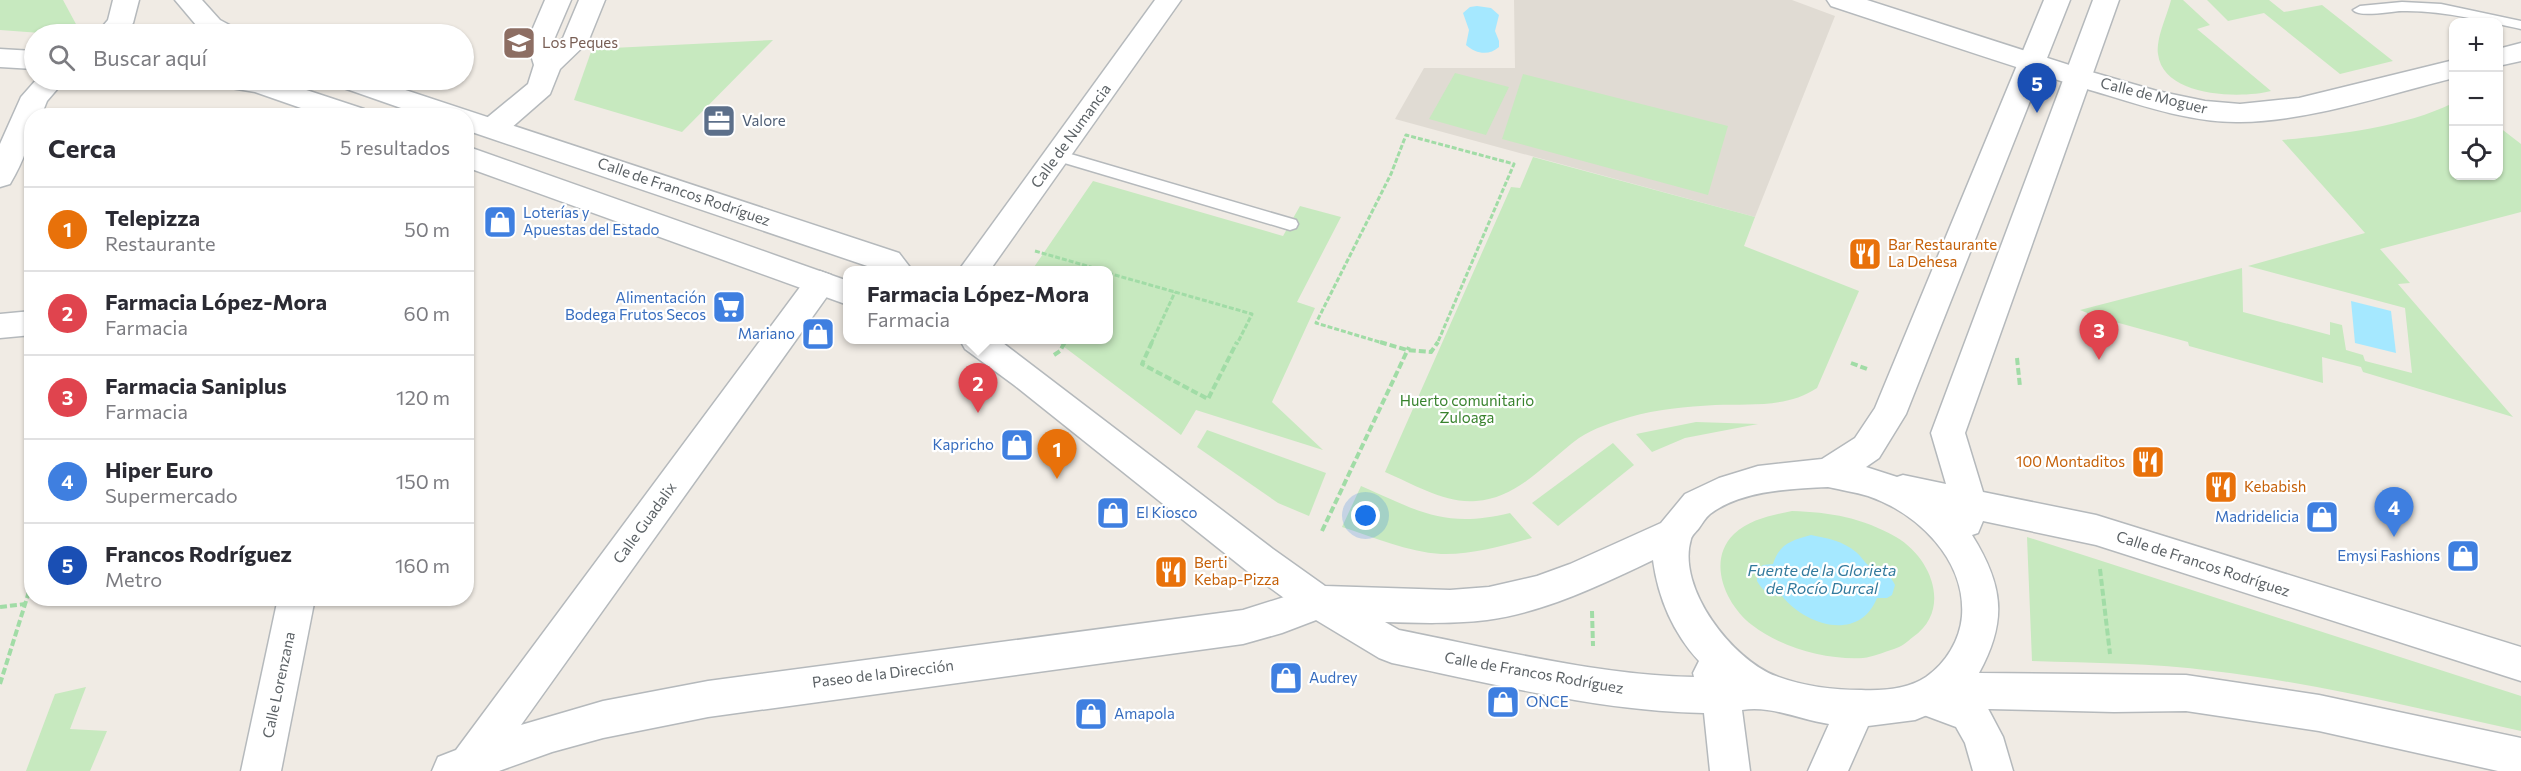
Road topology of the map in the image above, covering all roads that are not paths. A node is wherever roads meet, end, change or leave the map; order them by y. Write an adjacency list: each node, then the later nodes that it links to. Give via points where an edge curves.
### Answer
1 (126, 0): 10 (street)
2 (188, 0): 11 (street)
3 (558, 0): 18 (street, via 540,42)
4 (592, 0): 18 (street, via 575,42)
5 (1166, 0): 29 (street, Calle de Numancia)
6 (1840, 0): 17 (street, Calle de Moguer)
7 (2056, 0): 17 (street)
8 (2106, 0): 20 (street)
9 (2360, 10): 12 (lane, via 2389,4 2424,5)
10 (119, 24)
11 (209, 24)
12 (2521, 26)
13 (2521, 52): 14 (street)
14 (2503, 57)
15 (0, 58): 16 (street)
16 (24, 59)
17 (2032, 62): 20 (street, Calle de Moguer); 39 (street, via 1889,414 1867,448)
18 (548, 65): 28 (street, via 540,88)
19 (2449, 70): 20 (street, Calle de Moguer, via 2299,107 2240,113 2180,106)
20 (2079, 77): 41 (street, via 1948,433)
21 (42, 90): 24 (street)
22 (278, 90): 25 (street)
23 (371, 90): 26 (street)
24 (30, 108)
25 (331, 108)
26 (414, 108)
27 (24, 122): 31 (street)
28 (480, 124): 33 (street, Calle de Francos Rodríguez, via 888,261)
29 (1057, 155): 32 (lane); 34 (street, Calle de Numancia)
30 (474, 159): 35 (street)
31 (0, 177)
32 (1290, 224)
33 (893, 266)
34 (977, 266)
35 (833, 288): 53 (street, Calle Guadalix)
36 (24, 324): 37 (street)
37 (0, 326)
38 (983, 344): 44 (street, Calle de Francos Rodríguez)
39 (1828, 473): 40 (street); 42 (street, via 1775,475 1731,488 1697,504)
40 (1880, 486): 41 (street, Calle de Francos Rodríguez); 43 (street, via 1923,510 1946,528)
41 (1968, 504): 43 (street); 47 (street, Calle de Francos Rodríguez, via 2096,530)
42 (1673, 534): 44 (street, via 1543,589 1488,603); 46 (street, via 1672,567 1677,591)
43 (1961, 548): 49 (street, via 1981,603 1979,628 1973,648 1958,672)
44 (1319, 602): 50 (street, Calle de Francos Rodríguez, via 1392,646 1587,684 1667,694); 53 (street, Paseo de la Dirección, via 1244,627 765,690 625,713)
45 (295, 606): 54 (street, Calle Lorenzana)
46 (1702, 637): 48 (street, via 1727,664); 50 (street)
47 (2521, 664)
48 (1761, 689): 50 (street, Calle de Francos Rodríguez); 51 (street, via 1827,707)
49 (1934, 694): 51 (street, via 1890,708); 52 (street, via 2186,693 2319,713); 57 (street, via 1970,714 1983,737)
50 (1718, 695): 55 (street)
51 (1857, 708): 56 (street)
52 (2521, 757)
53 (461, 767)
54 (261, 771)
55 (1730, 771)
56 (1828, 771)
57 (1993, 771)

